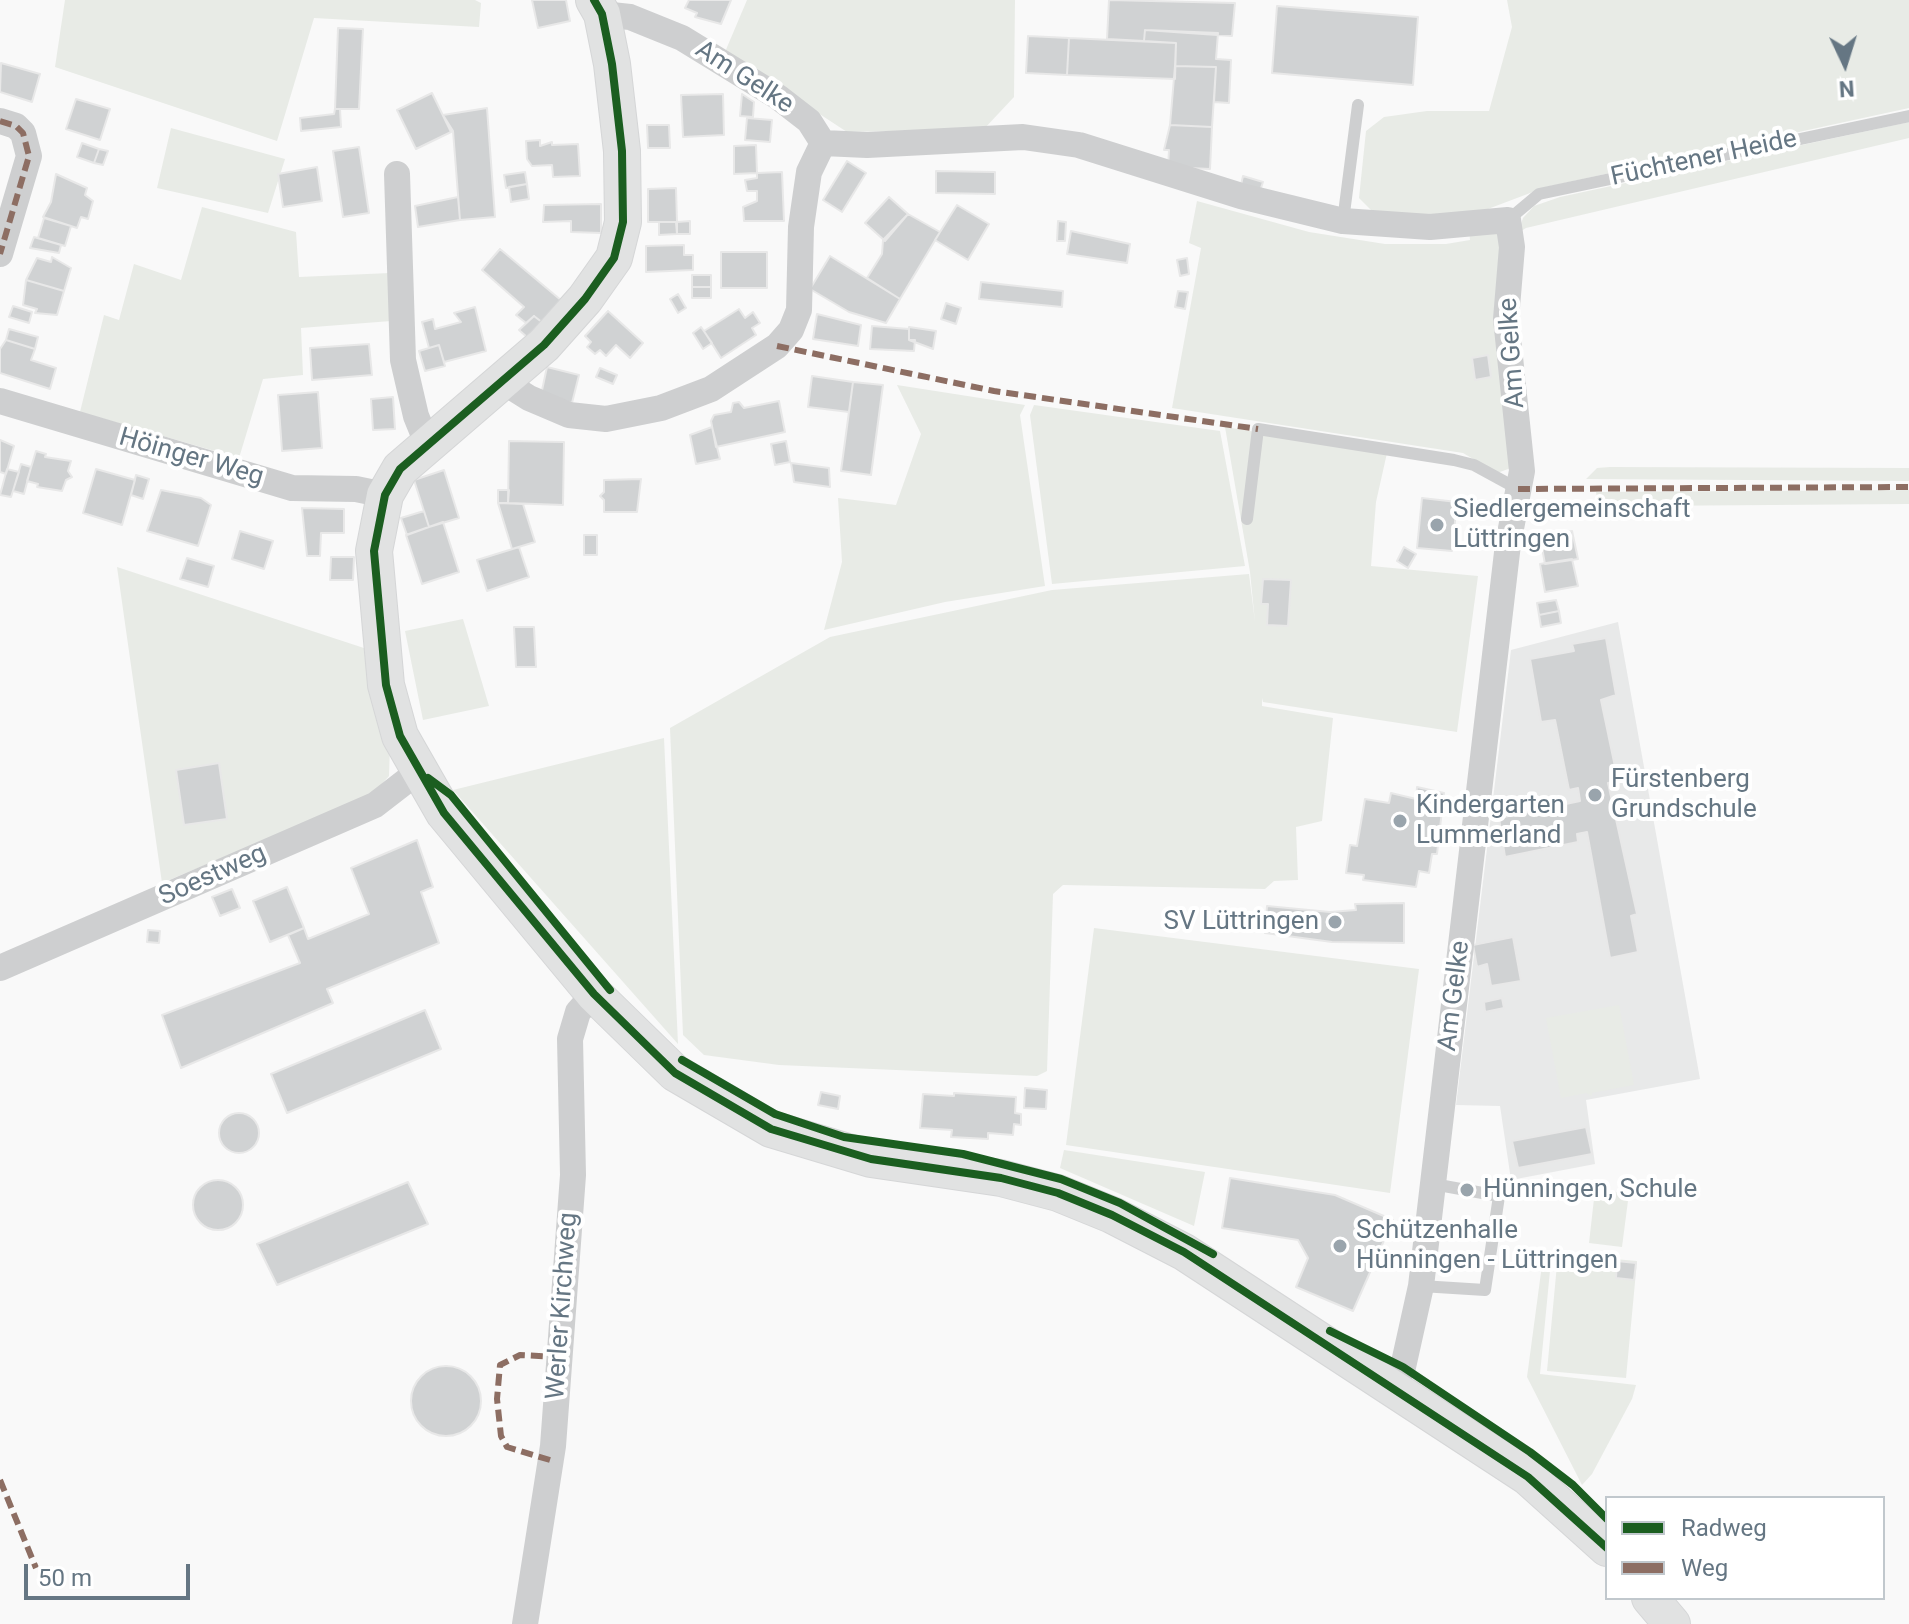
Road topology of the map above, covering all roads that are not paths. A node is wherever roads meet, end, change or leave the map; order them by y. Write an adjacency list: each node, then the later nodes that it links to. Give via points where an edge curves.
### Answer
1 (598, 7): 5 (street, Am Gelke, via 682,38 778,97 809,121); 10 (street, via 612,64 622,151 623,222 614,258 544,345)
2 (1358, 105): 8 (lane)
3 (1909, 116): 7 (lane, Füchtener Heide, via 1539,194)
4 (0, 121): 9 (street, via 23,133 29,156)
5 (823, 143): 8 (street, via 1023,137 1079,145 1241,196); 10 (street, via 809,172 801,227 799,310 777,346 711,389 661,408 606,419 569,415)
6 (397, 174): 12 (street, via 403,360)
7 (1508, 220): 8 (street, via 1430,227); 13 (street, Am Gelke, via 1512,247 1506,319 1520,446)
8 (1343, 221)
9 (0, 254)
10 (502, 381): 12 (street)
11 (0, 401): 14 (street, Höinger Weg, via 292,488)
12 (427, 443): 14 (street, via 400,469)
13 (1518, 489): 15 (lane, via 1454,460 1258,429); 19 (street, Am Gelke)
14 (385, 495): 16 (street, via 374,551 386,685 400,736)
15 (1247, 519)
16 (419, 771): 17 (street, Soestweg, via 375,805); 18 (street, via 453,825)
17 (0, 968)
18 (594, 994): 21 (street, via 675,1073 771,1129 871,1159 1001,1178 1112,1215 1184,1252); 24 (street, Werler Kirchweg, via 578,1012 570,1039 573,1175 555,1416)
19 (1433, 1184): 20 (street, Am Gelke); 20 (lane, via 1499,1196 1485,1290)
20 (1421, 1286): 21 (street, Am Gelke)
21 (1394, 1388): 22 (street, via 1528,1477)
22 (1605, 1546)
23 (1652, 1600): 25 (street)
24 (525, 1624)
25 (1672, 1624)

